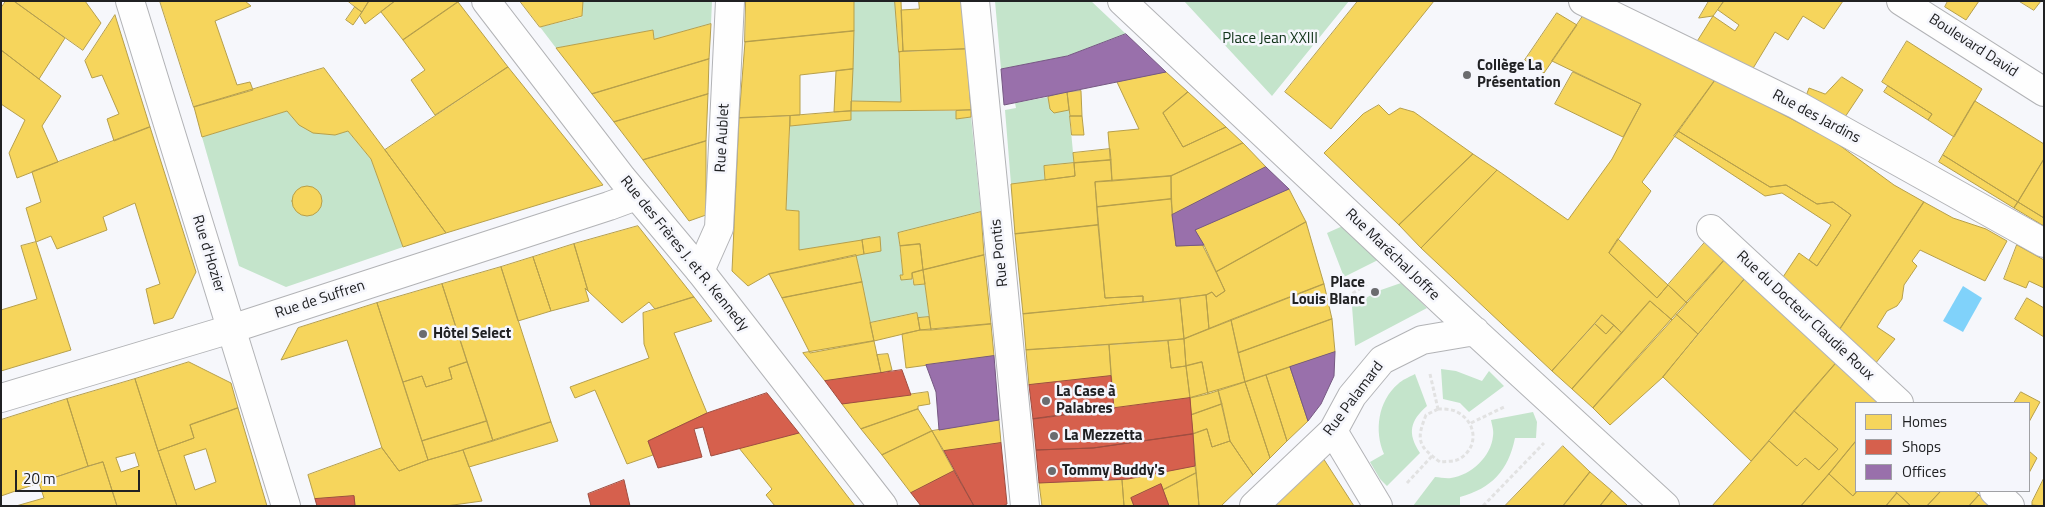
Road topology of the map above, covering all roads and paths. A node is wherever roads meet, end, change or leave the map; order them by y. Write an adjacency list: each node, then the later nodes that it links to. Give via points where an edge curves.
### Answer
1 (130, 1): 13 (street, Rue d'Hozier)
2 (486, 1): 9 (street, Rue des Frères J. et R. Kennedy)
3 (730, 1): 12 (street, Rue Aublet, via 719,228)
4 (975, 1): 24 (street, Rue Pontis)
5 (1122, 1): 14 (street, Rue Maréchal Joffre)
6 (1583, 1): 11 (street, Rue des Jardins, via 1796,105)
7 (1901, 1): 8 (street, Boulevard David)
8 (2044, 92)
9 (636, 196): 12 (street, Rue des Frères J. et R. Kennedy); 13 (street, Rue de Suffren)
10 (1711, 229): 16 (street, Rue du Docteur Claudie Roux)
11 (2044, 242)
12 (700, 271): 23 (street, Rue des Frères J. et R. Kennedy)
13 (232, 329): 15 (street, Rue de Suffren); 22 (street, Rue d'Hozier)
14 (1475, 331): 17 (street, Rue Maréchal Joffre); 18 (street, Rue Palamard, via 1422,340 1382,360 1352,396)
15 (1, 398)
16 (1898, 402)
17 (1569, 417): 27 (path); 28 (street, Rue Maréchal Joffre)
18 (1332, 431): 25 (street, Rue Palamard); 26 (street)
19 (1432, 456): 19 (path, via 1440,462 1458,460 1470,450 1474,437 1471,423 1457,412 1438,408 1426,415 1419,432 1424,450); 20 (path)
20 (1406, 484)
21 (1995, 492): 29 (street)
22 (286, 506)
23 (883, 506)
24 (1025, 506)
25 (1254, 506)
26 (1378, 506)
27 (1483, 506)
28 (1666, 506)
29 (2010, 506)

